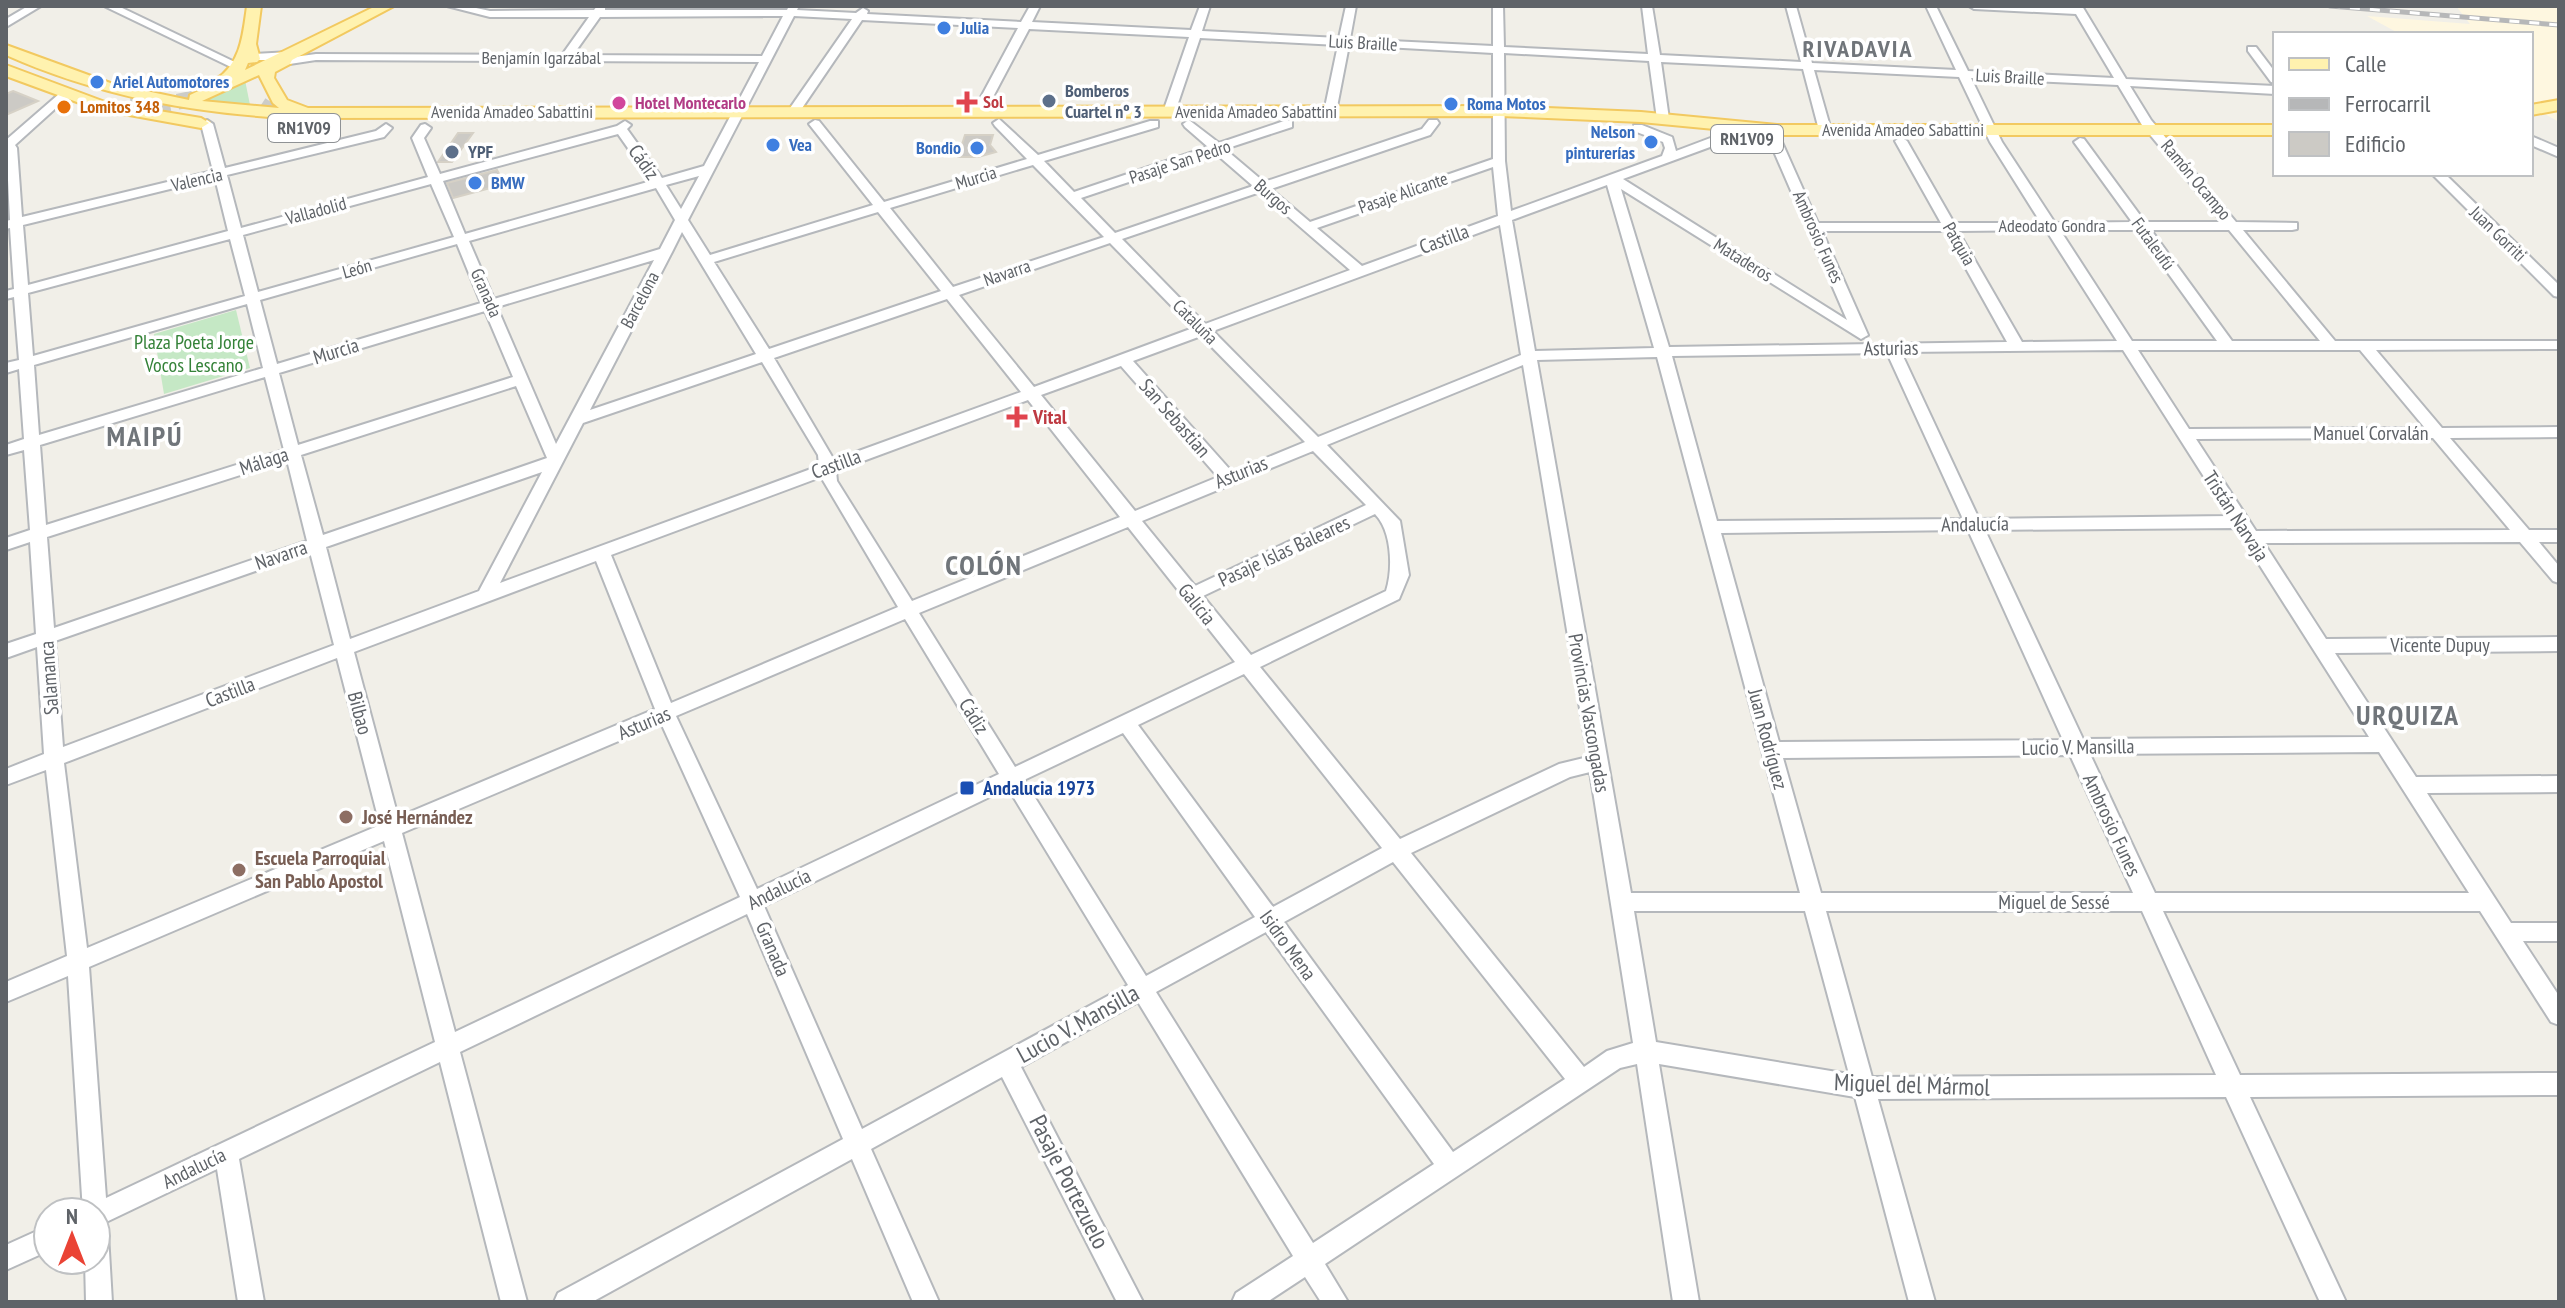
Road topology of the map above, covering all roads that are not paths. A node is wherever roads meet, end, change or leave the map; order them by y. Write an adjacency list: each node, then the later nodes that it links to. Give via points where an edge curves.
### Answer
1 (36, 6): 21 (street)
2 (109, 6): 29 (street)
3 (254, 6): 33 (main road)
4 (387, 6): 28 (main road)
5 (452, 6): 20 (street, Luis Braille)
6 (488, 6): 20 (street)
7 (1035, 6): 22 (street)
8 (1205, 6): 23 (street)
9 (1351, 6): 24 (street)
10 (1498, 6): 27 (street, Provincias Vascongadas)
11 (1647, 6): 31 (street)
12 (1791, 6): 35 (street)
13 (1931, 6): 37 (street, Tristán Narvaja)
14 (1974, 6): 15 (street)
15 (2078, 8): 39 (street, Ramón Ocampo)
16 (600, 10): 17 (street, Luis Braille); 20 (street, Luis Braille); 30 (street)
17 (704, 10): 18 (street, Luis Braille)
18 (792, 10): 19 (street, Luis Braille); 32 (street, Barcelona)
19 (863, 11): 22 (street, Luis Braille); 46 (street)
20 (477, 13)
21 (6, 24)
22 (1024, 25): 23 (street, Luis Braille); 47 (street)
23 (1196, 34): 24 (street, Luis Braille); 48 (street)
24 (1345, 42): 27 (street, Luis Braille); 49 (street)
25 (6, 49): 43 (main road, Avenida Amadeo Sabattini / RN1V09)
26 (2252, 49): 38 (street)
27 (1499, 50): 31 (street, Luis Braille); 51 (street, Provincias Vascongadas)
28 (303, 53): 30 (street, Benjamín Igarzábal); 33 (main road); 52 (main road, via 268,70 266,78 277,99)
29 (216, 55): 33 (street); 33 (street, via 236,54)
30 (565, 58): 32 (street, Benjamín Igarzábal)
31 (1652, 58): 35 (street, Luis Braille); 54 (street)
32 (766, 59): 53 (street, Barcelona)
33 (248, 60): 42 (main road); 43 (main road, via 230,78 201,92); 44 (main road)
34 (6, 61): 43 (main road, via 69,89)
35 (1807, 66): 37 (street, Luis Braille); 67 (street)
36 (6, 70): 41 (main road, Avenida Amadeo Sabattini / RN1V09)
37 (1963, 74): 39 (street, Luis Braille); 69 (street, Tristán Narvaja)
38 (2273, 77)
39 (2122, 82): 40 (street, Luis Braille); 66 (street, Ramón Ocampo)
40 (2273, 90)
41 (63, 96): 57 (main road, Avenida Amadeo Sabattini / RN1V09); 77 (street)
42 (196, 98)
43 (137, 101): 52 (main road, Avenida Amadeo Sabattini / RN1V09)
44 (261, 105)
45 (2559, 105): 50 (main road)
46 (794, 111): 47 (main road, Avenida Amadeo Sabattini / RN1V09); 53 (main road, Avenida Amadeo Sabattini / RN1V09)
47 (979, 112): 48 (main road, Avenida Amadeo Sabattini / RN1V09)
48 (1169, 112): 49 (main road, Avenida Amadeo Sabattini / RN1V09)
49 (1330, 112): 51 (main road, Avenida Amadeo Sabattini / RN1V09)
50 (2541, 115)
51 (1499, 117): 54 (main road, Avenida Amadeo Sabattini / RN1V09); 56 (main road, Avenida Amadeo Sabattini / RN1V09); 65 (main road, Avenida Amadeo Sabattini / RN1V09); 82 (street, Provincias Vascongadas)
52 (315, 118): 53 (main road, Avenida Amadeo Sabattini / RN1V09); 62 (main road, via 574,119)
53 (735, 118): 58 (main road, Avenida Amadeo Sabattini / RN1V09); 62 (main road, Avenida Amadeo Sabattini / RN1V09); 83 (street, Barcelona)
54 (1663, 119): 67 (main road, Avenida Amadeo Sabattini / RN1V09)
55 (999, 123): 58 (main road, Avenida Amadeo Sabattini / RN1V09); 59 (main road, Avenida Amadeo Sabattini / RN1V09); 81 (street, Cataluña)
56 (1433, 123): 61 (main road, Avenida Amadeo Sabattini / RN1V09); 89 (street, Navarra, via 1426,132)
57 (207, 124): 63 (main road, Avenida Amadeo Sabattini / RN1V09); 84 (street, Bilbao)
58 (815, 124): 91 (street, Galicia)
59 (1154, 124): 60 (main road, Avenida Amadeo Sabattini / RN1V09); 81 (street, Murcia)
60 (1189, 124): 61 (main road, Avenida Amadeo Sabattini / RN1V09); 78 (street, Burgos)
61 (1288, 124): 78 (street, Pasaje San Pedro)
62 (619, 127): 64 (main road, Avenida Amadeo Sabattini / RN1V09); 87 (street, Valladolid); 88 (street, Cádiz)
63 (386, 128): 64 (main road, Avenida Amadeo Sabattini / RN1V09); 84 (street, Valencia, via 380,134)
64 (425, 128): 87 (street, Granada, via 418,138)
65 (1638, 128): 70 (main road, Avenida Amadeo Sabattini / RN1V09); 80 (street, via 1668,140)
66 (2151, 129): 68 (main road, Avenida Amadeo Sabattini / RN1V09); 69 (main road, Avenida Amadeo Sabattini / RN1V09); 75 (street, Ramón Ocampo)
67 (1825, 130): 69 (main road, Avenida Amadeo Sabattini / RN1V09)
68 (2273, 130)
69 (1992, 136): 72 (main road, Avenida Amadeo Sabattini / RN1V09); 74 (main road, Avenida Amadeo Sabattini / RN1V09); 95 (street, Tristán Narvaja)
70 (1725, 137): 71 (main road, Avenida Amadeo Sabattini / RN1V09); 80 (street, Castilla)
71 (1775, 140): 72 (main road, Avenida Amadeo Sabattini / RN1V09); 100 (street, Ambrosio Funes)
72 (1901, 141): 101 (street, Patquia)
73 (2533, 141): 79 (street)
74 (2080, 142): 75 (main road, Avenida Amadeo Sabattini / RN1V09); 96 (street, Futaleufú)
75 (2165, 142): 76 (main road, Avenida Amadeo Sabattini / RN1V09); 97 (street, Ramón Ocampo)
76 (2273, 142)
77 (6, 145): 94 (street, Salamanca, via 11,148)
78 (1218, 149): 89 (street, Burgos); 90 (street, Pasaje San Pedro)
79 (2559, 153)
80 (1668, 156): 86 (street, Castilla)
81 (1035, 160): 90 (street, Cataluña); 91 (street, Murcia)
82 (1499, 161): 92 (street, Provincias Vascongadas); 99 (street, Pasaje Alicante)
83 (708, 169): 88 (street, León); 93 (street, Barcelona)
84 (221, 174): 94 (street, Valencia); 102 (street, Bilbao)
85 (2440, 176): 110 (street, Juan Gorriti)
86 (1611, 177): 92 (street, Castilla); 114 (street, Mataderos); 123 (street, Juan Rodríguez)
87 (434, 179): 102 (street, Valladolid); 104 (street, Granada)
88 (659, 183): 93 (street, Cádiz); 104 (street, León)
89 (1261, 187): 99 (street, Burgos); 103 (street, Navarra)
90 (1071, 197): 103 (street, Cataluña)
91 (879, 208): 106 (street, Murcia); 109 (street, Galicia)
92 (1505, 216): 107 (street, Castilla); 125 (street, Provincias Vascongadas)
93 (682, 220): 105 (street, Barcelona); 106 (street, Cádiz)
94 (11, 224): 108 (street, Salamanca)
95 (2050, 226): 96 (street, Adeodato Gondra); 101 (street, Adeodato Gondra); 120 (street, Tristán Narvaja)
96 (2141, 226): 97 (street, Adeodato Gondra); 115 (street, Futaleufú)
97 (2235, 226): 98 (street, Adeodato Gondra); 116 (street, Ramón Ocampo)
98 (2292, 226)
99 (1307, 227): 107 (street, Burgos)
100 (1813, 227): 101 (street, Adeodato Gondra); 114 (street, Ambrosio Funes)
101 (1949, 227): 119 (street, Patquia)
102 (236, 232): 108 (street, Valladolid); 111 (street, Bilbao)
103 (1112, 238): 109 (street, Navarra); 113 (street, Cataluña)
104 (461, 239): 111 (street, León); 112 (street, Granada)
105 (665, 252): 112 (street, Murcia); 132 (street, Barcelona)
106 (706, 260): 124 (street, Cádiz)
107 (1358, 270): 113 (street, Castilla)
108 (13, 293): 127 (street, Salamanca)
109 (948, 293): 124 (street, Navarra); 131 (street, Galicia)
110 (2559, 293)
111 (253, 298): 127 (street, León); 129 (street, Bilbao)
112 (491, 304): 129 (street, Murcia); 130 (street, Granada)
113 (1202, 329): 126 (street, Castilla); 137 (street, Cataluña)
114 (1860, 334): 122 (street, Mataderos)
115 (2227, 345): 116 (street, Asturias); 120 (street, Asturias)
116 (2331, 345): 117 (street, Asturias)
117 (2364, 345): 118 (street, Asturias); 133 (street)
118 (2559, 345)
119 (2017, 346): 120 (street, Asturias); 121 (street, Asturias)
120 (2125, 346): 135 (street, Tristán Narvaja)
121 (1892, 348): 122 (street, Asturias); 146 (street, Ambrosio Funes)
122 (1868, 349): 123 (street, Asturias)
123 (1663, 352): 125 (street, Asturias); 147 (street, Juan Rodríguez)
124 (765, 356): 132 (street, Navarra); 141 (street, Cádiz, via 826,455)
125 (1529, 357): 137 (street, Asturias); 171 (street, Provincias Vascongadas)
126 (1122, 358): 131 (street, Castilla); 142 (street, San Sebastian)
127 (26, 363): 128 (street, León); 136 (street, Salamanca)
128 (6, 368)
129 (272, 370): 136 (street, Murcia); 139 (street, Bilbao)
130 (522, 379): 139 (street, Málaga); 140 (street, Granada)
131 (1028, 393): 141 (street, Castilla); 144 (street, Galicia)
132 (578, 419): 140 (street, Barcelona)
133 (2437, 432): 134 (street, Manuel Corvalán); 135 (street, Manuel Corvalán); 150 (street)
134 (2559, 432)
135 (2183, 434): 148 (street, Tristán Narvaja)
136 (33, 442): 138 (street, Murcia); 149 (street, Salamanca)
137 (1314, 442): 142 (street, Asturias); 143 (street, Cataluña)
138 (6, 450)
139 (293, 452): 149 (street, Málaga); 152 (street, Bilbao)
140 (556, 461): 152 (street, Navarra); 156 (street, Barcelona)
141 (827, 468): 154 (street, Castilla); 158 (street, Cádiz, via 829,481)
142 (1228, 478): 144 (street, Asturias)
143 (1378, 506): 145 (street, Cataluña); 157 (street, Pasaje Islas Baleares)
144 (1129, 519): 157 (street, Galicia); 158 (street, Asturias)
145 (1392, 521): 164 (street, Andalucía, via 1400,575 1393,595)
146 (1973, 524): 147 (street, Andalucía); 148 (street, Andalucía); 168 (street, Ambrosio Funes)
147 (1710, 527): 169 (street, Juan Rodríguez)
148 (2244, 530): 150 (street, Andalucía); 161 (street, Tristán Narvaja)
149 (40, 533): 153 (street, Málaga); 159 (street, Salamanca)
150 (2525, 536): 151 (street, Andalucía); 155 (street)
151 (2559, 536)
152 (316, 543): 159 (street, Navarra); 162 (street, Bilbao)
153 (6, 544)
154 (601, 552): 156 (street, Castilla); 165 (street, Granada)
155 (2559, 577)
156 (485, 595): 162 (street, Castilla)
157 (1191, 595): 164 (street, Galicia)
158 (908, 610): 165 (street, Asturias); 173 (street, Cádiz)
159 (46, 637): 163 (street, Navarra); 170 (street, Salamanca)
160 (2559, 644): 161 (street, Vicente Dupuy)
161 (2320, 646): 167 (street, Tristán Narvaja)
162 (343, 649): 170 (street, Castilla); 176 (street, Bilbao)
163 (6, 651)
164 (1247, 665): 166 (street, Andalucía); 177 (street, Galicia)
165 (666, 714): 176 (street, Asturias); 178 (street, Granada)
166 (1126, 723): 173 (street, Andalucía); 183 (street, Isidro Mena)
167 (2384, 744): 168 (street, Lucio V. Mansilla); 175 (street, Tristán Narvaja)
168 (2076, 747): 169 (street, Lucio V. Mansilla); 181 (street, Ambrosio Funes)
169 (1771, 750): 180 (street, Juan Rodríguez)
170 (54, 759): 172 (street, Castilla); 186 (street, Salamanca)
171 (1597, 763): 177 (street, Lucio V. Mansilla, via 1566,770); 179 (street, Provincias Vascongadas)
172 (6, 777)
173 (1011, 777): 178 (street, Andalucía); 187 (street, Cádiz)
174 (2559, 784): 175 (street)
175 (2410, 785): 182 (street, Tristán Narvaja)
176 (392, 830): 186 (street, Asturias); 190 (street, Bilbao)
177 (1395, 851): 183 (street, Lucio V. Mansilla); 193 (street, Galicia)
178 (752, 902): 190 (street, Andalucía); 197 (street, Granada)
179 (1622, 902): 180 (street, Miguel de Sessé); 191 (street, Provincias Vascongadas)
180 (1813, 902): 181 (street, Miguel de Sessé); 196 (street, Juan Rodríguez)
181 (2148, 902): 182 (street, Miguel de Sessé); 195 (street, Ambrosio Funes)
182 (2486, 902): 184 (street, Tristán Narvaja)
183 (1270, 920): 187 (street, Lucio V. Mansilla); 199 (street, Isidro Mena)
184 (2505, 932): 185 (street); 189 (street, Tristán Narvaja)
185 (2559, 932)
186 (78, 962): 188 (street, Asturias); 200 (street, Salamanca)
187 (1142, 990): 192 (street, Lucio V. Mansilla); 204 (street, Cádiz)
188 (6, 992)
189 (2559, 1015)
190 (447, 1047): 198 (street, Andalucía); 208 (street, Bilbao)
191 (1645, 1051): 193 (street, Miguel del Mármol, via 1615,1059); 196 (street, Miguel del Mármol); 214 (street, Provincias Vascongadas)
192 (1007, 1063): 197 (street, Lucio V. Mansilla); 211 (street, Pasaje Portezuelo)
193 (1581, 1081): 199 (street, Miguel del Mármol)
194 (2559, 1084): 195 (street, Miguel del Mármol)
195 (2233, 1085): 196 (street, Miguel del Mármol); 216 (street, Ambrosio Funes)
196 (1865, 1088): 215 (street, Juan Rodríguez)
197 (857, 1144): 209 (street, Lucio V. Mansilla); 210 (street, Granada)
198 (226, 1153): 201 (street, Andalucía); 207 (street)
199 (1450, 1167): 204 (street, Miguel del Mármol)
200 (94, 1196)
201 (112, 1206)
202 (32, 1246): 203 (street)
203 (6, 1258)
204 (1309, 1260): 212 (street, Miguel del Mármol); 213 (street, Cádiz)
205 (98, 1276): 206 (street)
206 (99, 1302)
207 (251, 1302)
208 (514, 1302)
209 (567, 1302)
210 (926, 1302)
211 (1130, 1302)
212 (1245, 1302)
213 (1335, 1302)
214 (1686, 1302)
215 (1922, 1302)
216 (2333, 1302)

